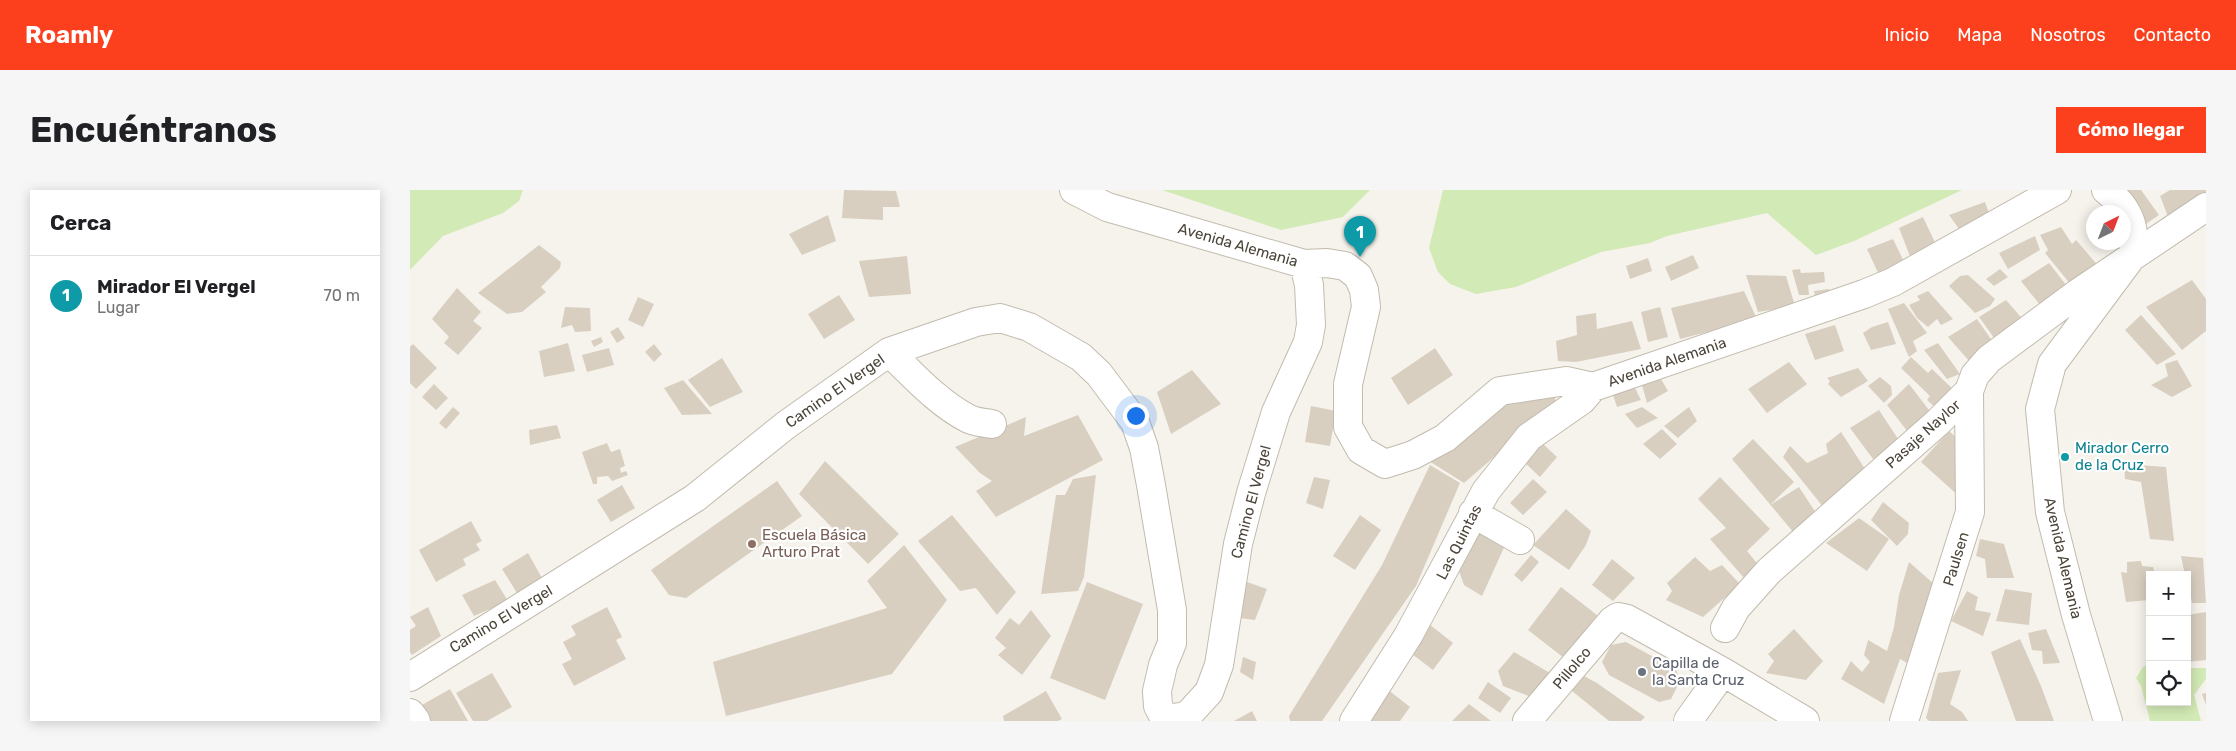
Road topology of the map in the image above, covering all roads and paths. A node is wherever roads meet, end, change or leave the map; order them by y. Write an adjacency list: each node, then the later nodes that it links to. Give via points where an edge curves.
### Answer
1 (1074, 190): 6 (street, Avenida Alemania, via 1107,207)
2 (2057, 190): 8 (street, Avenida Alemania, via 1893,282)
3 (2106, 190): 5 (street, via 2129,214 2135,238)
4 (2205, 209): 5 (street, Pasaje Naylor)
5 (2134, 255): 9 (street, Pasaje Naylor, via 1989,359 1975,375); 24 (street, Avenida Alemania, via 2052,364 2040,409 2050,512)
6 (1304, 264): 8 (street, Avenida Alemania, via 1345,266 1358,276 1364,290 1366,307 1348,384 1348,427 1361,450 1385,464 1413,455 1445,438 1500,390 1566,381); 17 (street, Camino El Vergel, via 1309,285 1311,325 1308,342 1276,412 1251,493 1238,544 1219,665 1210,692 1187,716)
7 (889, 352): 10 (street, via 947,404 970,419); 15 (street, Camino El Vergel, via 786,425 695,498); 17 (street, Camino El Vergel, via 976,322 1000,318 1029,327 1074,353 1118,396 1135,422 1144,448 1172,610 1172,643 1162,665 1158,691 1158,706)
8 (1593, 387): 11 (street, Las Quintas, via 1582,400 1529,437)
9 (1969, 391): 13 (street, Pasaje Naylor, via 1769,571 1736,608); 23 (street, Paulsen, via 1970,512)
10 (992, 424)
11 (1472, 513): 12 (street); 19 (street, Las Quintas, via 1408,636)
12 (1520, 540)
13 (1725, 628)
14 (1723, 672): 20 (street, Pillolco, via 1618,617); 21 (street); 22 (street)
15 (410, 677)
16 (410, 713): 18 (street)
17 (1163, 720)
18 (416, 721)
19 (1354, 721)
20 (1527, 721)
21 (1688, 721)
22 (1805, 721)
23 (1904, 721)
24 (2108, 721)

